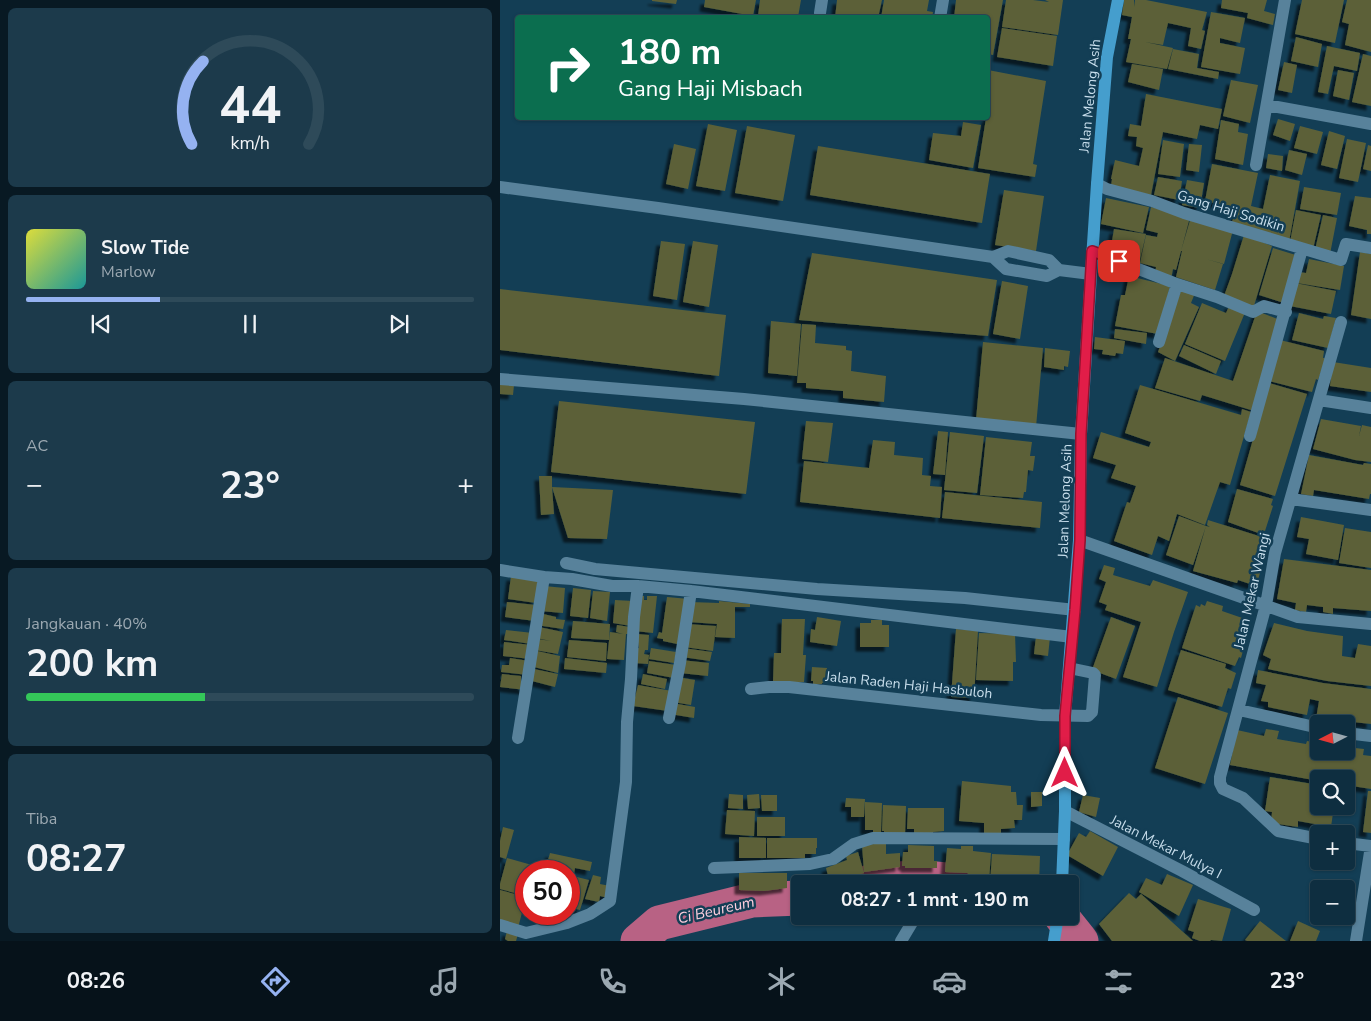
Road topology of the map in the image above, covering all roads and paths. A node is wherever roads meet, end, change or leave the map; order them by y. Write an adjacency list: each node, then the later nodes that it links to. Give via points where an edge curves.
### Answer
1 (822, 0): 5 (street)
2 (943, 0): 6 (street)
3 (1118, 0): 10 (main road, Jalan Melong Asih, via 1107,57)
4 (1286, 0): 7 (street)
5 (820, 13)
6 (940, 15)
7 (1267, 105): 8 (street); 9 (street)
8 (1371, 124)
9 (1256, 165)
10 (1097, 184): 13 (street, Gang Haji Sodikin); 14 (main road, Jalan Melong Asih)
11 (500, 187): 15 (street)
12 (1371, 248): 13 (street, Gang Haji Sodikin, via 1346,244 1340,260)
13 (1302, 249): 19 (street)
14 (1092, 251): 17 (main road, Jalan Melong Asih); 18 (street)
15 (993, 257): 16 (street, via 1008,251 1049,260); 16 (street, via 1006,270 1047,276)
16 (1059, 270): 17 (street)
17 (1091, 274): 25 (main road, Jalan Melong Asih)
18 (1177, 284): 19 (street, via 1254,312 1264,306); 21 (street)
19 (1286, 312): 26 (street)
20 (1341, 322): 23 (street, Jalan Mekar Wangi)
21 (1159, 342)
22 (500, 380): 25 (street, via 744,399)
23 (1319, 400): 24 (street); 27 (street, Jalan Mekar Wangi)
24 (1371, 408)
25 (1081, 434): 29 (main road, Jalan Melong Asih)
26 (1250, 436)
27 (1291, 499): 28 (street); 35 (street, Jalan Mekar Wangi, via 1275,554)
28 (1371, 510)
29 (1080, 540): 35 (street); 36 (main road, Jalan Melong Asih)
30 (566, 563): 36 (street, via 595,569 817,589 965,598)
31 (500, 570): 32 (street)
32 (544, 577): 33 (street); 47 (street)
33 (638, 586): 34 (street); 56 (street, via 627,722 626,782 610,901 568,923 526,933)
34 (691, 590): 38 (street); 43 (street)
35 (1266, 605): 37 (street, via 1298,617); 41 (street, Jalan Mekar Wangi)
36 (1075, 610): 38 (main road, Jalan Melong Asih)
37 (1371, 624)
38 (1072, 636): 39 (main road, Jalan Melong Asih)
39 (1069, 668): 42 (main road, Jalan Melong Asih); 42 (street, Jalan Raden Haji Hasbuloh, via 1093,673 1096,677 1092,712 1088,716)
40 (751, 689): 42 (street, Jalan Raden Haji Hasbuloh, via 789,687)
41 (1239, 710): 44 (street); 49 (street, Jalan Mekar Wangi, via 1220,778 1223,789 1243,798 1278,831)
42 (1065, 716): 48 (main road, Jalan Melong Asih)
43 (668, 718)
44 (1310, 726)
45 (1355, 734): 46 (street)
46 (1371, 736)
47 (518, 738)
48 (1065, 811): 50 (main road, Jalan Melong Asih); 55 (street, Jalan Mekar Mulya I)
49 (1310, 837)
50 (1064, 839): 53 (street, via 873,838 854,844 833,859 810,864); 54 (main road, Jalan Melong Asih)
51 (1355, 844): 52 (street)
52 (1371, 846): 59 (street)
53 (714, 868)
54 (1062, 875)
55 (1254, 910)
56 (500, 925)
57 (910, 925): 58 (street)
58 (900, 941)
59 (1356, 941)

